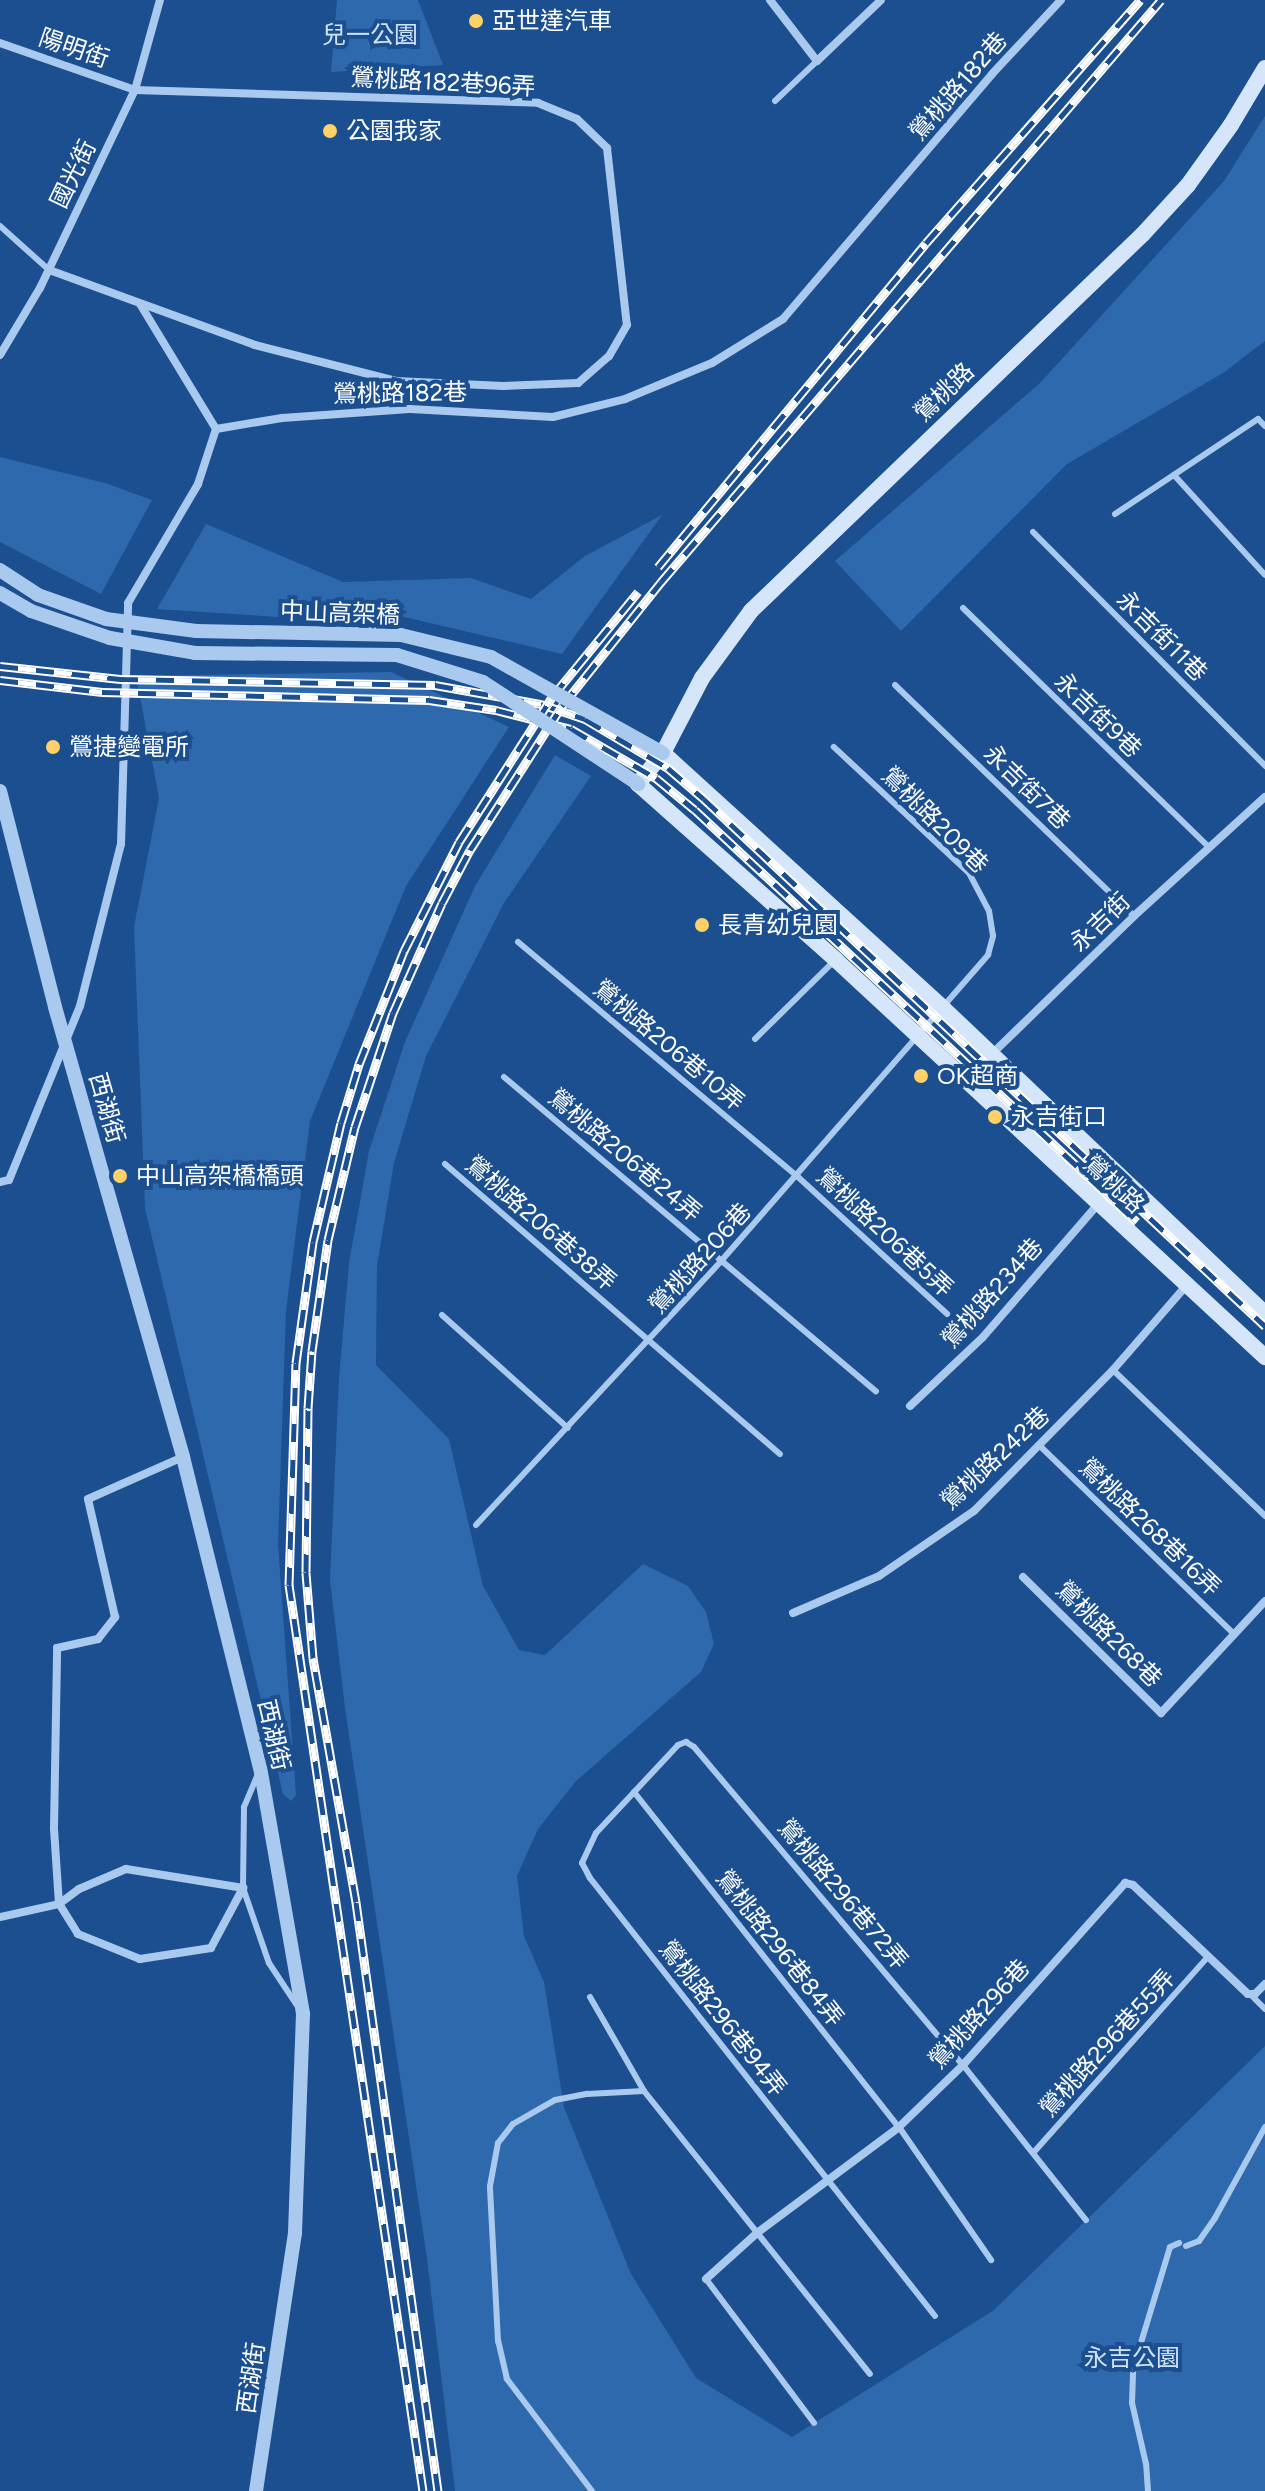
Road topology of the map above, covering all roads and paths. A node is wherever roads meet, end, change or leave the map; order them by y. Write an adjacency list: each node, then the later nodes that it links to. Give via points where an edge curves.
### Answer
1 (160, 0): 8 (street, 國光街)
2 (770, 0): 6 (street)
3 (881, 0): 6 (street)
4 (1061, 0): 15 (street, 鶯桃路182巷, via 783,319 712,363 625,399 553,417 410,409 282,418)
5 (0, 43): 8 (street, 陽明街)
6 (817, 61): 9 (lane)
7 (1265, 68): 25 (main road, 鶯桃路, via 1188,185 1143,234 751,611 702,678)
8 (135, 90): 11 (street, 國光街); 12 (street, 鶯桃路182巷96弄, via 538,103 577,119 607,148 627,325 609,356 578,383 503,386 396,381 255,345)
9 (775, 101)
10 (0, 226): 11 (lane)
11 (49, 270): 12 (street, 鶯桃路182巷96弄); 13 (street, 國光街)
12 (140, 303): 15 (street)
13 (0, 355)
14 (1265, 426): 16 (lane, via 1258,419)
15 (216, 429): 37 (street, via 198,484 128,603 121,844)
16 (1174, 475): 17 (lane); 20 (lane)
17 (1115, 514)
18 (1033, 532): 26 (lane, 永吉街11巷)
19 (0, 570): 25 (street, 中山高架橋, bridge, via 38,595 106,619 196,631 401,635 491,657)
20 (1265, 575)
21 (0, 593): 27 (street, 中山高架橋, bridge, via 31,611 110,638 195,653 397,655 483,682)
22 (963, 608): 30 (lane, 永吉街9巷)
23 (895, 685): 31 (lane, 永吉街7巷)
24 (834, 747): 34 (lane, 鶯桃路209巷, via 969,873 989,911 993,936 988,955)
25 (663, 753): 27 (main road, 鶯桃路); 34 (main road, 鶯桃路)
26 (1265, 766)
27 (638, 784): 33 (main road, 鶯桃路)
28 (0, 791): 37 (street, 西湖街)
29 (1265, 797): 30 (street, 永吉街)
30 (1209, 847): 31 (street, 永吉街)
31 (1134, 916): 38 (street, 永吉街)
32 (518, 942): 42 (lane, 鶯桃路206巷10弄)
33 (836, 960): 35 (main road, 鶯桃路); 36 (lane)
34 (943, 1008): 35 (lane, 鶯桃路206巷); 38 (main road, 鶯桃路)
35 (918, 1037): 40 (main road, 鶯桃路); 42 (lane, 鶯桃路206巷)
36 (755, 1039)
37 (66, 1042): 43 (street, via 9,1180); 58 (street, 西湖街)
38 (990, 1056): 40 (street, 永吉街); 48 (main road, 鶯桃路)
39 (504, 1077): 45 (lane, 鶯桃路206巷24弄)
40 (965, 1080): 44 (main road, 鶯桃路)
41 (445, 1164): 50 (lane, 鶯桃路206巷38弄)
42 (797, 1176): 45 (lane, 鶯桃路206巷); 47 (lane, 鶯桃路206巷5弄)
43 (0, 1182)
44 (1100, 1202): 46 (main road, 鶯桃路); 54 (street, 鶯桃路234巷, via 983,1337)
45 (722, 1260): 50 (lane, 鶯桃路206巷); 53 (lane, 鶯桃路206巷24弄)
46 (1188, 1284): 51 (main road, 鶯桃路); 52 (street, 鶯桃路242巷)
47 (947, 1314)
48 (1265, 1314)
49 (442, 1315): 55 (lane)
50 (649, 1341): 55 (lane, 鶯桃路206巷); 57 (lane, 鶯桃路206巷38弄)
51 (1265, 1357)
52 (1113, 1370): 56 (street, 鶯桃路242巷); 59 (lane)
53 (876, 1391)
54 (910, 1406)
55 (568, 1428): 60 (lane, 鶯桃路206巷)
56 (1040, 1446): 63 (street, 鶯桃路242巷, via 974,1511 879,1576); 64 (lane, 鶯桃路268巷16弄)
57 (780, 1454)
58 (183, 1457): 65 (street, 西湖街); 68 (street, via 88,1499 115,1617 98,1639 57,1648 54,1828)
59 (1265, 1516)
60 (476, 1525)
61 (1023, 1577): 64 (street, 鶯桃路268巷, via 1161,1713)
62 (1265, 1601): 64 (street, 鶯桃路268巷)
63 (793, 1613)
64 (1234, 1634)
65 (260, 1767): 67 (lane, via 244,1807); 75 (street, 西湖街)
66 (634, 1792): 76 (lane, 鶯桃路296巷72弄, via 678,1745 694,1747); 78 (lane, 鶯桃路296巷84弄); 81 (lane, 鶯桃路296巷94弄, via 596,1833 582,1863)
67 (243, 1888): 68 (street, via 126,1869 79,1889); 68 (street, via 211,1948 140,1959 78,1934); 75 (lane, via 269,1963)
68 (59, 1904): 69 (street)
69 (0, 1917)
70 (1208, 1957): 72 (street, 鶯桃路296巷); 76 (street, 鶯桃路296巷, via 1125,1883); 80 (lane, 鶯桃路296巷55弄)
71 (1265, 1984): 72 (street)
72 (1251, 1995): 74 (lane)
73 (590, 1997): 77 (lane)
74 (1265, 2009)
75 (303, 2014): 89 (street, 西湖街, via 295,2233)
76 (963, 2065): 78 (street, 鶯桃路296巷); 80 (lane, 鶯桃路296巷72弄)
77 (644, 2091): 83 (lane); 90 (lane, via 555,2100 513,2124 498,2143 490,2186 498,2341 507,2379)
78 (899, 2127): 81 (street, 鶯桃路296巷); 84 (lane, 鶯桃路296巷84弄)
79 (1265, 2127): 91 (lane, via 1199,2241 1170,2247 1133,2369 1132,2403)
80 (1034, 2152): 82 (lane, 鶯桃路296巷72弄)
81 (828, 2181): 83 (street, 鶯桃路296巷); 86 (lane, 鶯桃路296巷94弄)
82 (1086, 2220)
83 (757, 2233): 85 (street, 鶯桃路296巷); 87 (lane)
84 (991, 2260)
85 (706, 2279): 88 (lane)
86 (935, 2316)
87 (870, 2374)
88 (814, 2423)
89 (256, 2491)
90 (592, 2491)
91 (1148, 2491)

